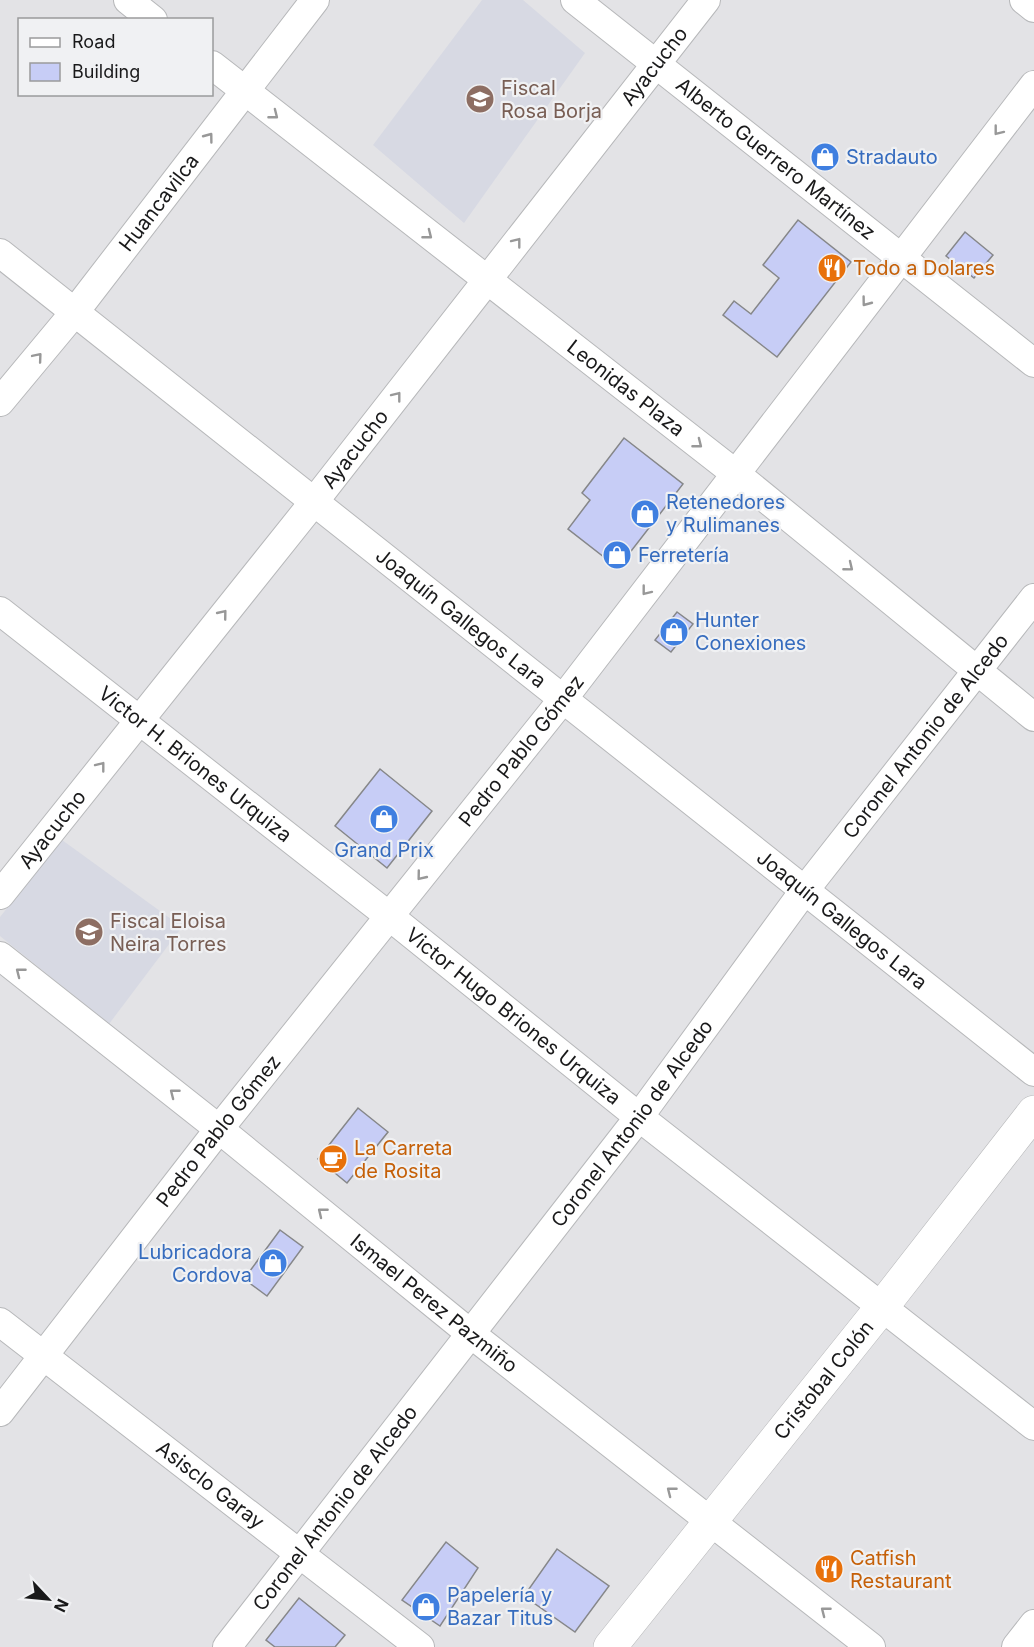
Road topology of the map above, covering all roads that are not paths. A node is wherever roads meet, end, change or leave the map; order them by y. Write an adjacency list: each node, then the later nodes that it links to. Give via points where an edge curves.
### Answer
1 (128, 0): 7 (street)
2 (315, 0): 11 (street, Huancavilca)
3 (574, 0): 9 (street, Alberto Guerrero Martínez)
4 (706, 0): 9 (street, Ayacucho)
5 (1024, 0): 6 (street)
6 (1034, 8)
7 (150, 18)
8 (213, 66): 11 (street, Leonidas Plaza)
9 (656, 66): 13 (street, Alberto Guerrero Martínez); 14 (street, Ayacucho, one-way to 9)
10 (1034, 85): 13 (street, Pedro Pablo Gómez, one-way to 13)
11 (244, 91): 14 (street, Leonidas Plaza, one-way to 14); 15 (street, Huancavilca, one-way to 11)
12 (0, 253): 15 (street, Joaquín Gallegos Lara)
13 (900, 257): 16 (street, Alberto Guerrero Martínez); 18 (street, Pedro Pablo Gómez, one-way to 18)
14 (486, 280): 18 (street, Leonidas Plaza, one-way to 18); 19 (street, Ayacucho, one-way to 14)
15 (74, 313): 17 (street, Huancavilca, one-way to 15); 19 (street, Joaquín Gallegos Lara)
16 (1034, 363)
17 (0, 402)
18 (736, 474): 22 (street, Leonidas Plaza, one-way to 22); 23 (street, Pedro Pablo Gómez, one-way to 23)
19 (313, 503): 23 (street, Joaquín Gallegos Lara); 25 (street, Ayacucho, one-way to 19)
20 (1034, 598): 22 (street, Coronel Antonio de Alcedo)
21 (0, 611): 25 (street, Victor H. Briones Urquiza)
22 (976, 671): 24 (street, Leonidas Plaza); 26 (street, Coronel Antonio de Alcedo)
23 (563, 699): 26 (street, Joaquín Gallegos Lara); 28 (street, Pedro Pablo Gómez, one-way to 28)
24 (1034, 717)
25 (138, 720): 27 (street, Ayacucho, one-way to 25); 28 (street, Victor H. Briones Urquiza)
26 (804, 891): 30 (street, Joaquín Gallegos Lara); 32 (street, Coronel Antonio de Alcedo)
27 (0, 895)
28 (389, 916): 32 (street, Victor Hugo Briones Urquiza); 33 (street, Pedro Pablo Gómez)
29 (0, 956): 33 (street, Ismael Perez Pazmiño, one-way to 29)
30 (1034, 1072)
31 (1034, 1112): 34 (street, Cristobal Colón)
32 (639, 1117): 34 (street, Victor Hugo Briones Urquiza); 36 (street, Coronel Antonio de Alcedo)
33 (219, 1129): 36 (street, Ismael Perez Pazmiño, one-way to 33); 37 (street, Pedro Pablo Gómez)
34 (882, 1306): 39 (street, Victor Hugo Briones Urquiza); 40 (street, Cristobal Colón)
35 (0, 1322): 37 (street, Asisclo Garay)
36 (471, 1334): 40 (street, Ismael Perez Pazmiño, one-way to 36); 41 (street, Coronel Antonio de Alcedo)
37 (44, 1356): 38 (street, Pedro Pablo Gómez); 41 (street, Asisclo Garay)
38 (0, 1412)
39 (1034, 1426)
40 (710, 1522): 45 (street, Cristobal Colón); 46 (street, Ismael Perez Pazmiño, one-way to 40)
41 (300, 1554): 43 (street, Coronel Antonio de Alcedo); 44 (street, Asisclo Garay)
42 (1034, 1624): 47 (street)
43 (227, 1647)
44 (420, 1647)
45 (610, 1647)
46 (871, 1647)
47 (1016, 1647)

